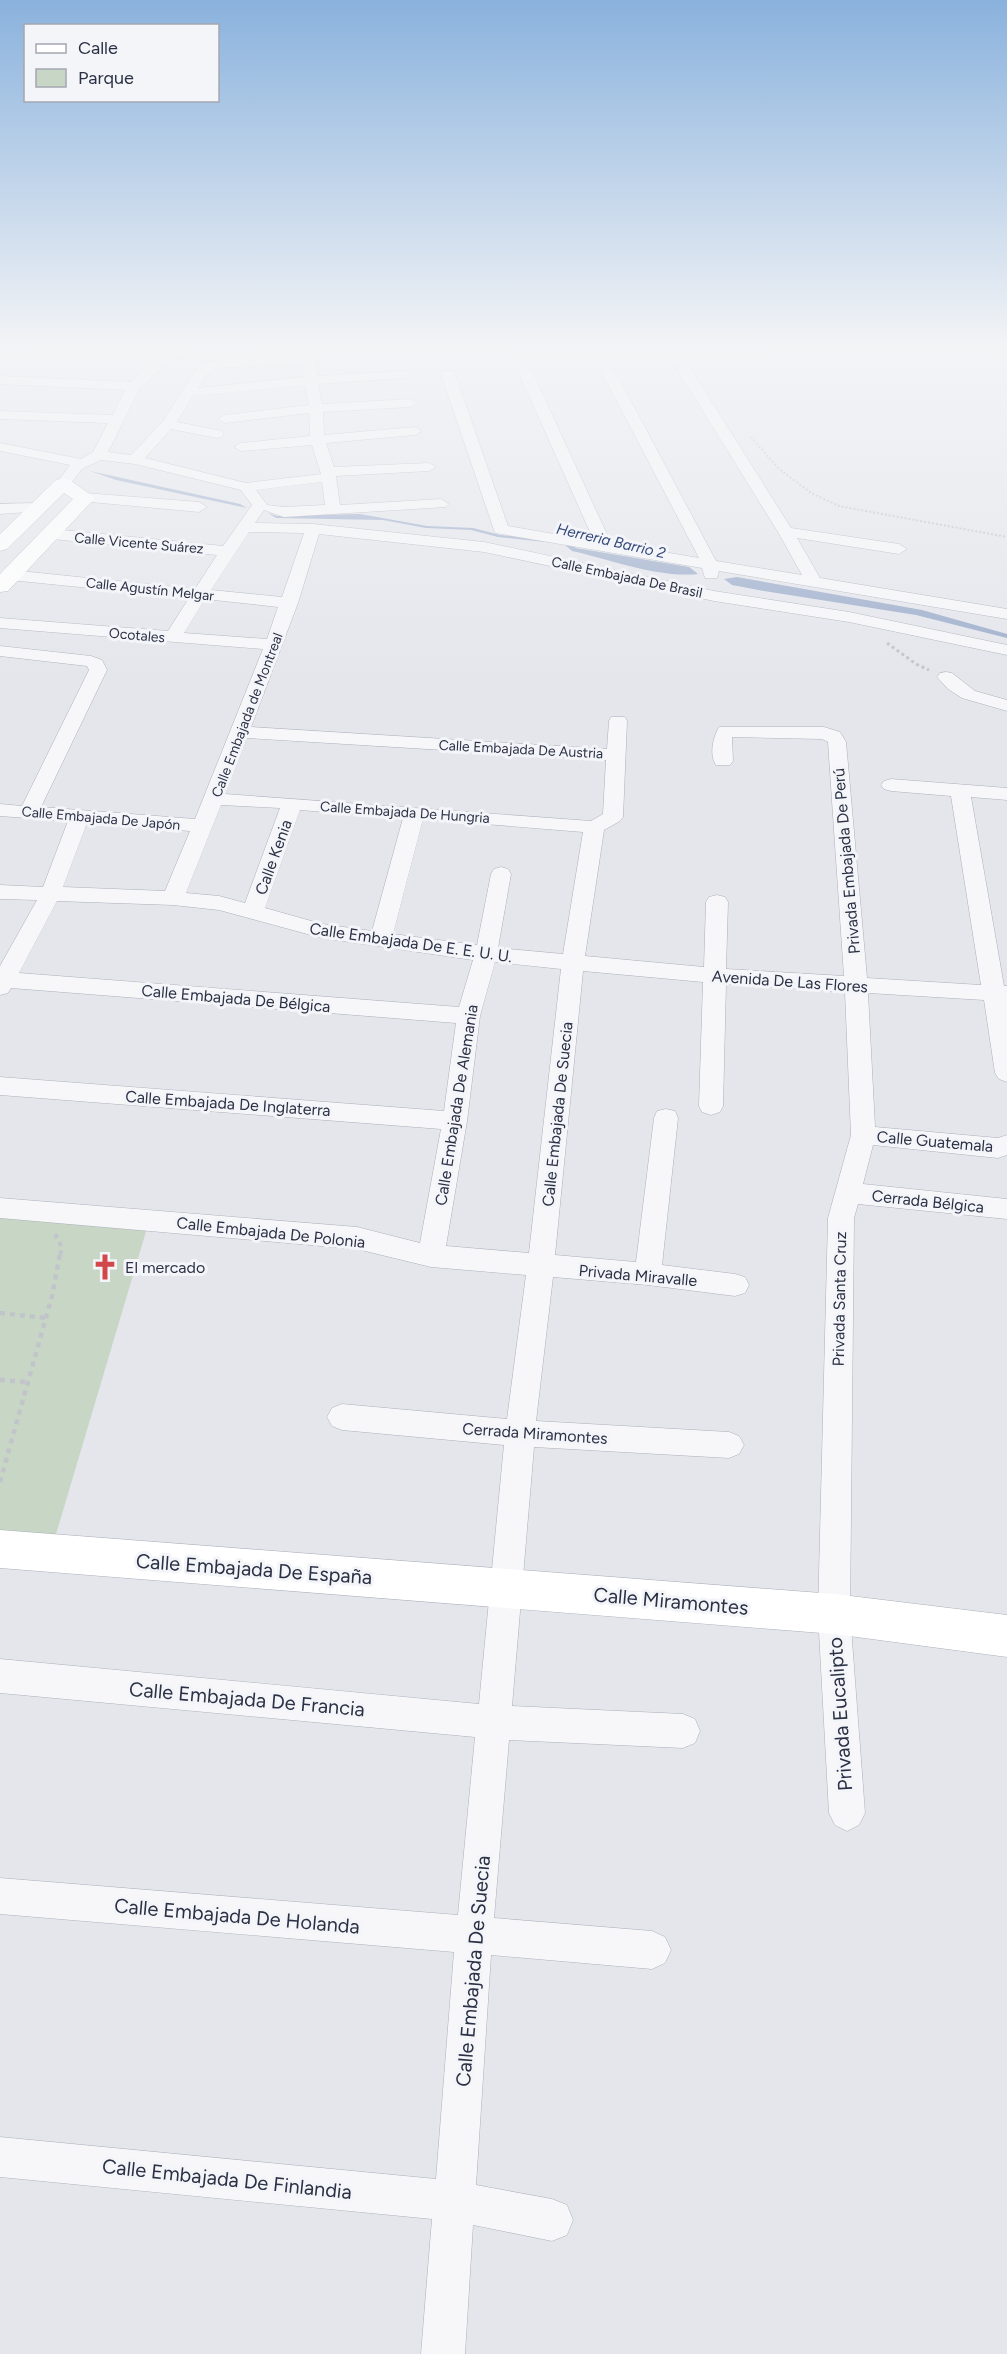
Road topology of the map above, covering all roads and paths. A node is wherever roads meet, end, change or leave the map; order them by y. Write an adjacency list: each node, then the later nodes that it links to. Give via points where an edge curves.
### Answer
1 (55, 458): 11 (street)
2 (93, 458): 11 (street)
3 (130, 458): 10 (street)
4 (323, 458): 13 (street)
5 (476, 458): 28 (street, via 501,530)
6 (564, 458): 28 (street)
7 (654, 458): 31 (street)
8 (740, 458): 24 (street)
9 (769, 458): 26 (path, via 811,493 839,506)
10 (135, 460): 15 (street)
11 (81, 463): 14 (street)
12 (429, 466): 13 (street)
13 (329, 475): 15 (street); 21 (street)
14 (63, 484): 16 (street); 19 (street)
15 (246, 487): 22 (street)
16 (85, 498): 18 (street); 25 (street)
17 (441, 504): 21 (street)
18 (199, 507)
19 (38, 508): 20 (street); 27 (street)
20 (0, 509)
21 (333, 509): 22 (street)
22 (254, 513): 23 (street, Calle Embajada De Brasil); 30 (street)
23 (313, 529): 35 (street, Calle Embajada De Brasil, via 516,553); 36 (street, Calle Embajada de Montreal)
24 (786, 532): 29 (street); 33 (street)
25 (52, 534): 30 (street, Calle Vicente Suárez); 32 (street)
26 (1007, 537)
27 (0, 544)
28 (604, 546): 31 (street)
29 (899, 549)
30 (227, 551): 34 (street)
31 (710, 564): 33 (street); 35 (street)
32 (5, 580): 34 (street, Calle Agustín Melgar)
33 (813, 580): 37 (street)
34 (200, 594): 36 (street, Calle Agustín Melgar); 40 (street)
35 (714, 596): 38 (street, Calle Embajada De Brasil)
36 (290, 603): 41 (street, Calle Embajada de Montreal)
37 (1007, 614)
38 (849, 617): 42 (street, Calle Embajada De Brasil); 44 (path, via 916,663)
39 (0, 623): 40 (street, Ocotales)
40 (172, 638): 41 (street, Ocotales)
41 (274, 645): 47 (street, Calle Embajada de Montreal)
42 (1007, 650)
43 (0, 651): 56 (street, via 91,661 98,670)
44 (946, 677): 45 (street, via 969,697)
45 (1007, 705)
46 (618, 721): 48 (street)
47 (242, 732): 48 (street, Calle Embajada De Austria); 53 (street, Calle Embajada de Montreal)
48 (616, 755): 60 (street, Calle Embajada De Austria, via 613,817)
49 (723, 761): 72 (street, Privada Embajada De Perú, via 726,731 824,733 837,742)
50 (891, 786): 51 (street)
51 (960, 790): 52 (street); 73 (street)
52 (1007, 794)
53 (215, 799): 54 (street, Calle Embajada De Hungria); 59 (street, Calle Embajada de Montreal)
54 (292, 803): 57 (street, Calle Embajada De Hungria); 66 (street, Calle Kenia)
55 (0, 810): 56 (street, Calle Embajada De Japón)
56 (29, 812): 58 (street, Calle Embajada De Japón)
57 (415, 812): 60 (street, Calle Embajada De Hungria); 67 (street)
58 (80, 816): 59 (street, Calle Embajada De Japón); 63 (street)
59 (203, 826): 64 (street, Calle Embajada de Montreal)
60 (594, 827): 69 (street)
61 (501, 874): 68 (street, Calle Embajada De Alemania)
62 (0, 892): 63 (street, Calle Embajada De E. E. U. U.)
63 (50, 895): 64 (street, Calle Embajada De E. E. U. U.); 71 (street)
64 (173, 898): 66 (street, Calle Embajada De E. E. U. U., via 219,903)
65 (717, 902): 70 (street)
66 (253, 912): 67 (street, Calle Embajada De E. E. U. U., via 322,931)
67 (380, 940): 68 (street, Calle Embajada De E. E. U. U.)
68 (486, 954): 69 (street, Calle Embajada De E. E. U. U.); 74 (street, Calle Embajada De Alemania)
69 (573, 963): 70 (street, Avenida De Las Flores); 87 (street, Calle Embajada De Suecia)
70 (716, 976): 72 (street, Avenida De Las Flores); 77 (street)
71 (2, 983): 74 (street, Calle Embajada De Bélgica)
72 (856, 986): 73 (street, Avenida De Las Flores); 80 (street, Privada Santa Cruz)
73 (1000, 993): 75 (street)
74 (468, 1016): 79 (street, Calle Embajada De Alemania)
75 (1007, 1072)
76 (0, 1086): 79 (street, Calle Embajada De Inglaterra)
77 (711, 1106)
78 (666, 1118): 88 (street)
79 (455, 1121): 86 (street, Calle Embajada De Alemania)
80 (863, 1135): 81 (street, Calle Guatemala, via 998,1148); 82 (street, Privada Santa Cruz)
81 (1007, 1145)
82 (849, 1193): 84 (street, Cerrada Bélgica); 100 (street, Privada Santa Cruz, via 841,1218)
83 (0, 1208): 85 (street, Calle Embajada De Polonia)
84 (1007, 1209)
85 (62, 1213): 86 (street, Calle Embajada De Polonia, via 357,1238); 91 (path, via 56,1237 62,1247)
86 (431, 1256): 87 (street, Calle Embajada De Polonia)
87 (541, 1266): 88 (street, Privada Miravalle); 95 (street, Calle Embajada De Suecia)
88 (648, 1274): 89 (street, Privada Miravalle)
89 (735, 1285)
90 (0, 1313): 91 (path)
91 (46, 1318): 93 (path)
92 (0, 1380): 93 (path)
93 (29, 1382): 97 (path)
94 (342, 1417): 95 (street, Cerrada Miramontes)
95 (520, 1433): 96 (street, Cerrada Miramontes); 99 (street, Calle Embajada De Suecia)
96 (729, 1445)
97 (0, 1482)
98 (0, 1549): 99 (street, Calle Embajada De España)
99 (507, 1588): 100 (street, Calle Miramontes); 103 (street, Calle Embajada De Suecia)
100 (834, 1614): 101 (street, Calle Miramontes); 105 (street, Privada Eucalipto)
101 (1007, 1636)
102 (0, 1676): 103 (street, Calle Embajada De Francia)
103 (495, 1722): 104 (street, Calle Embajada De Francia); 107 (street, Calle Embajada De Suecia)
104 (683, 1731)
105 (847, 1813)
106 (0, 1896): 107 (street, Calle Embajada De Holanda)
107 (474, 1937): 108 (street, Calle Embajada De Holanda); 110 (street, Calle Embajada De Suecia)
108 (652, 1950)
109 (0, 2157): 110 (street, Calle Embajada De Finlandia)
110 (454, 2201): 111 (street, Calle Embajada De Finlandia); 112 (street, Calle Embajada De Suecia)
111 (552, 2220)
112 (442, 2354)

